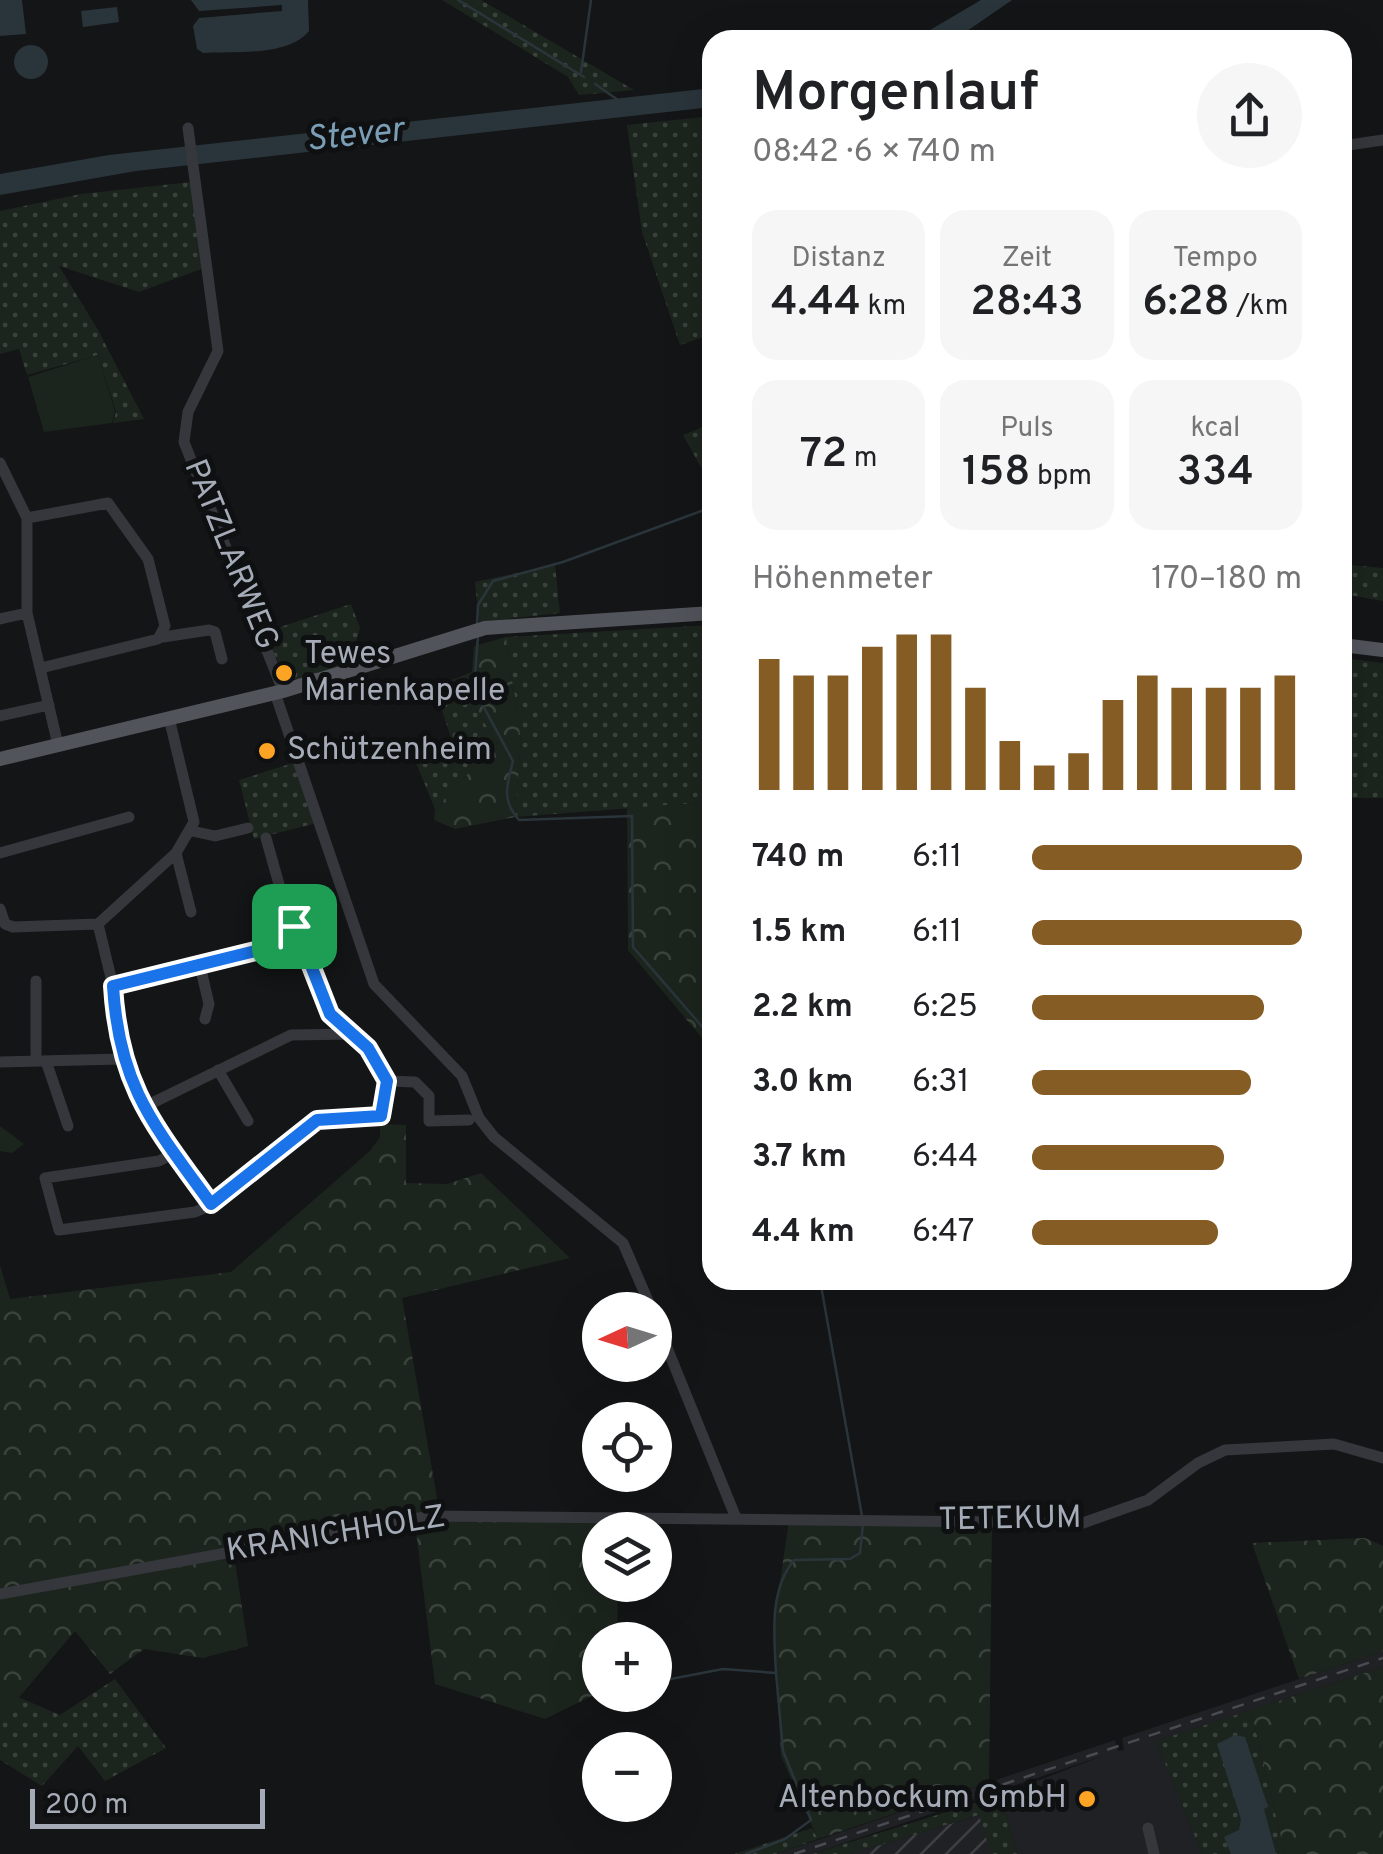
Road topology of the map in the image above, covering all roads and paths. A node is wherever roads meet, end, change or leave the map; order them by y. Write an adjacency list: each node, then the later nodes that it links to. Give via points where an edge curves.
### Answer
1 (188, 131): 14 (street, PATZLARWEG, via 218,350 188,412 184,442)
2 (1383, 140): 3 (street)
3 (1352, 145)
4 (0, 463): 5 (street)
5 (28, 518): 6 (street); 9 (street, via 108,503 148,559)
6 (28, 613): 8 (street); 13 (street)
7 (702, 614): 14 (main road, via 477,630)
8 (0, 618)
9 (163, 636): 12 (street, via 215,632); 13 (street)
10 (1352, 647): 11 (main road)
11 (1383, 650)
12 (222, 660)
13 (41, 668): 15 (street)
14 (279, 692): 17 (main road); 48 (street, PATZLARWEG, via 381,996 462,1076 494,1137 622,1244)
15 (49, 705): 16 (street); 18 (street)
16 (0, 716)
17 (169, 718): 18 (main road); 22 (street)
18 (58, 746): 19 (main road)
19 (0, 759)
20 (128, 816): 24 (street)
21 (248, 828): 22 (street, via 214,836)
22 (192, 831): 25 (street)
23 (266, 838): 29 (street)
24 (0, 852)
25 (176, 852): 27 (street); 28 (street)
26 (0, 909): 28 (street, via 13,928)
27 (191, 912)
28 (98, 924): 32 (street)
29 (294, 936): 30 (street); 33 (street)
30 (200, 966): 32 (street); 34 (street, via 209,1004)
31 (36, 982): 38 (street)
32 (113, 986): 37 (street)
33 (330, 1014): 35 (street); 36 (street)
34 (205, 1019)
35 (351, 1034): 36 (street); 41 (street)
36 (324, 1035): 40 (street, via 292,1035)
37 (122, 1059): 38 (street); 42 (street)
38 (41, 1061): 39 (street); 45 (street)
39 (0, 1062)
40 (218, 1070): 42 (street); 44 (street)
41 (387, 1081): 43 (street, via 416,1082 430,1096 429,1120); 47 (street, via 381,1116 317,1120)
42 (144, 1107): 46 (street)
43 (469, 1120)
44 (248, 1121)
45 (68, 1126)
46 (174, 1154): 47 (street); 47 (street, via 46,1178 60,1230 195,1212)
47 (211, 1204)
48 (644, 1292)
49 (672, 1360): 51 (street)
50 (1383, 1458): 51 (street, TETEKUM, via 1334,1444 1225,1450 1148,1500 1082,1523)
51 (736, 1518): 52 (street, KRANICHHOLZ, via 430,1516)
52 (0, 1594)
53 (1148, 1828): 54 (street)
54 (1154, 1854)

